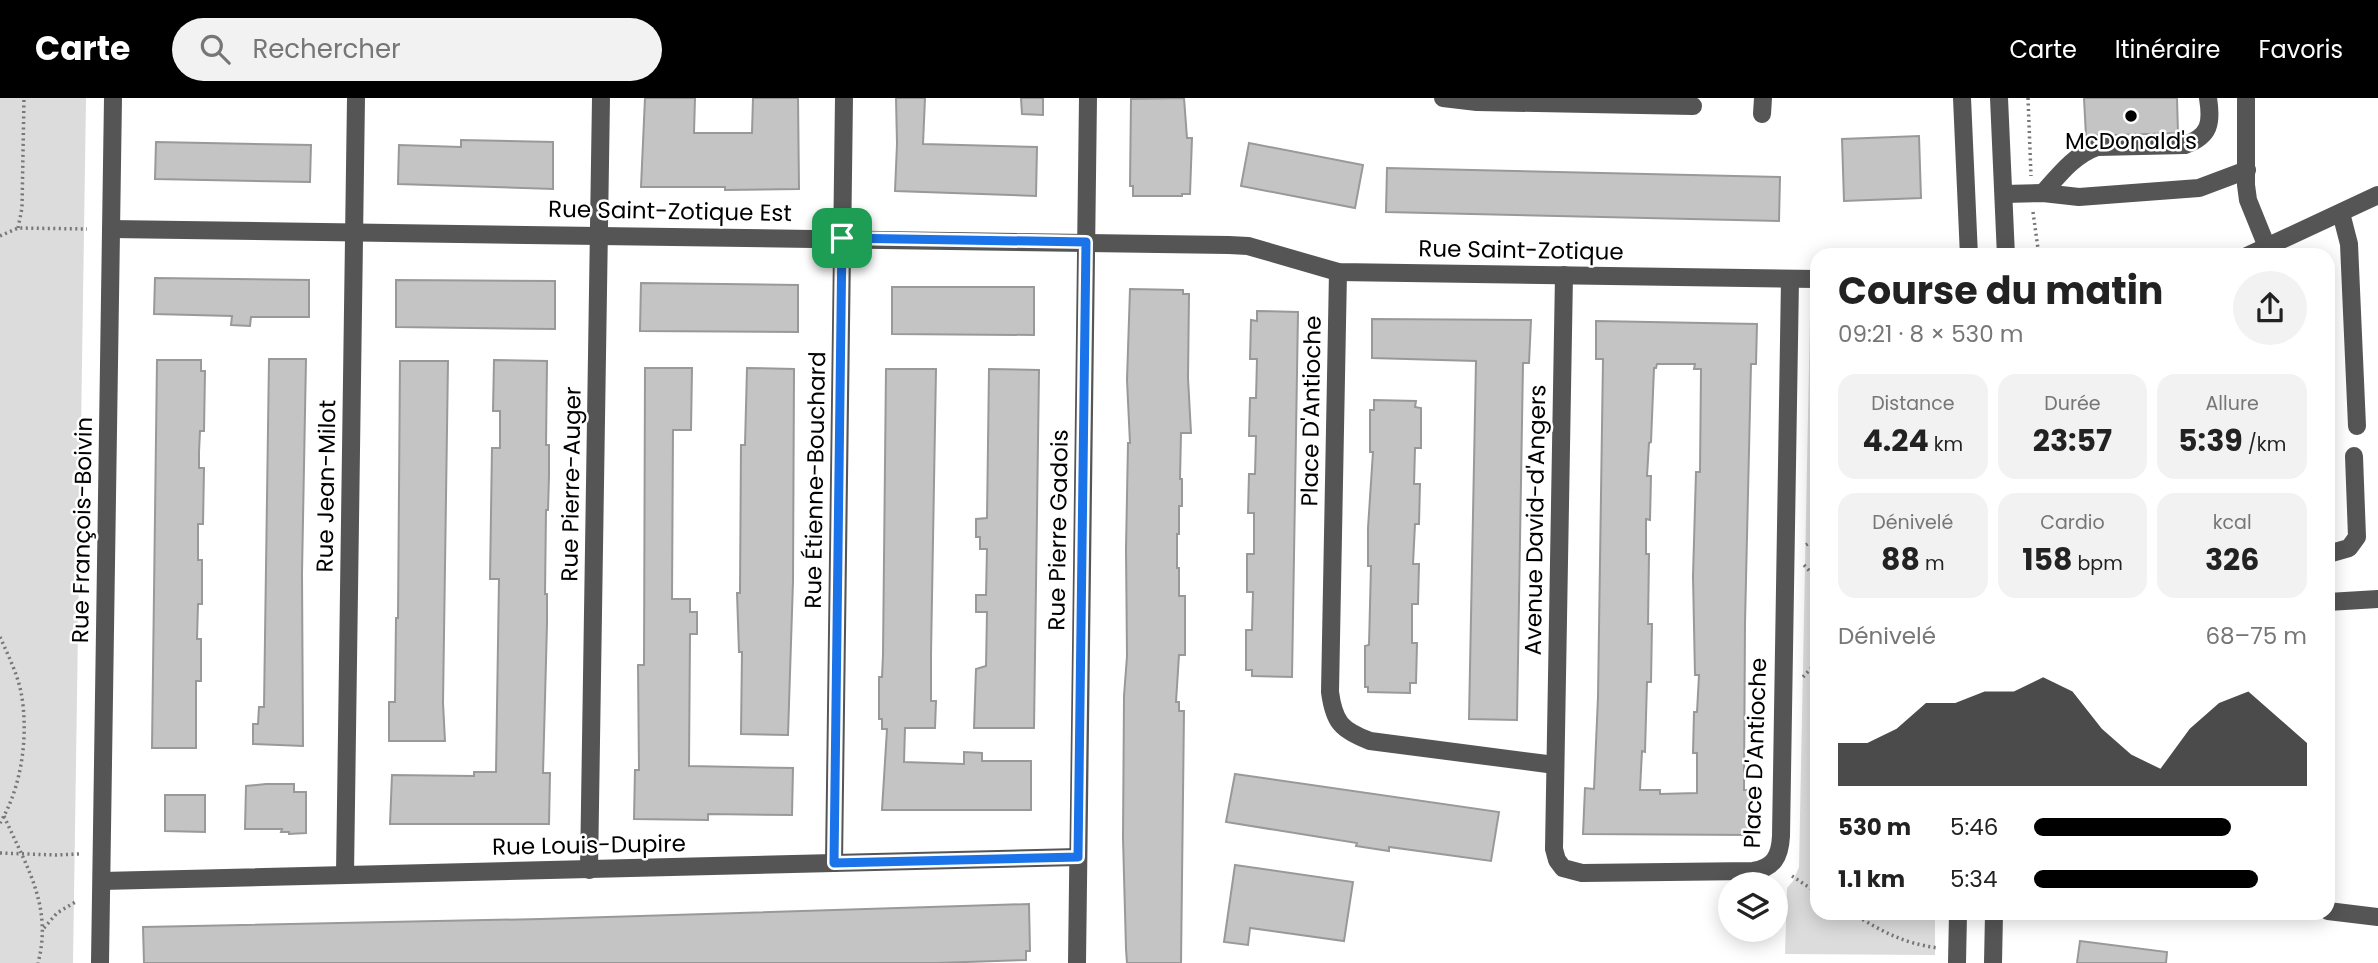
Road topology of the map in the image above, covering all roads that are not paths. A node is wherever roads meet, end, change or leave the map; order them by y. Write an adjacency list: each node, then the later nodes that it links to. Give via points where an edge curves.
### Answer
1 (113, 98): 18 (street, Rue François-Boivin)
2 (356, 98): 19 (street, Rue Jean-Milot)
3 (601, 98): 20 (street, Rue Pierre-Auger)
4 (845, 98): 21 (street, Rue Étienne-Bouchard)
5 (1088, 98): 22 (street, Rue Pierre Gadois)
6 (1443, 98): 11 (street)
7 (1962, 98): 24 (street)
8 (1999, 98): 15 (street)
9 (2208, 98): 14 (street, via 2209,126 2194,141 2085,151)
10 (2246, 98): 13 (street)
11 (1477, 100): 12 (street)
12 (1693, 106)
13 (2247, 170): 14 (street, via 2199,188 2079,198); 26 (street)
14 (2043, 193): 15 (street)
15 (2004, 194): 25 (street)
16 (2378, 195): 17 (street)
17 (2341, 213): 27 (street); 32 (street, via 2349,244)
18 (111, 229): 19 (street, Rue Saint-Zotique Est); 42 (street, Rue François-Boivin)
19 (354, 233): 20 (street, Rue Saint-Zotique Est); 41 (street, Rue Jean-Milot)
20 (599, 234): 21 (street, Rue Saint-Zotique Est); 40 (street, Rue Pierre-Auger)
21 (842, 238): 22 (street, Rue Saint-Zotique Est); 39 (street, Rue Étienne-Bouchard)
22 (1086, 242): 23 (street, Rue Saint-Zotique Est); 38 (street, Rue Pierre Gadois)
23 (1229, 244): 28 (street, Rue Saint-Zotique)
24 (1969, 248)
25 (2006, 248)
26 (2258, 248)
27 (2267, 248)
28 (1338, 272): 29 (street, Rue Saint-Zotique); 37 (street, Place D'Antioche, via 1332,710 1340,725 1370,741)
29 (1564, 275): 30 (street, Rue Saint-Zotique); 37 (street, Avenue David-d'Angers)
30 (1790, 279): 31 (street, Rue Saint-Zotique); 37 (street, Place D'Antioche, via 1779,855 1770,866 1753,871 1572,872 1563,868 1554,849)
31 (1810, 279)
32 (2357, 426)
33 (2354, 456): 34 (street, via 2357,537 2349,548)
34 (2335, 552)
35 (2378, 599): 36 (street)
36 (2335, 601)
37 (1555, 765)
38 (1078, 857): 39 (street, Rue Louis-Dupire); 48 (street, Rue Pierre Gadois)
39 (834, 863): 40 (street, Rue Louis-Dupire)
40 (589, 870): 41 (street, Rue Louis-Dupire)
41 (345, 874): 42 (street, Rue Louis-Dupire)
42 (102, 881): 47 (street, Rue François-Boivin)
43 (2335, 912): 44 (street)
44 (2378, 917)
45 (1958, 920): 49 (street)
46 (1994, 920): 50 (street)
47 (100, 963)
48 (1077, 963)
49 (1957, 963)
50 (1993, 963)

